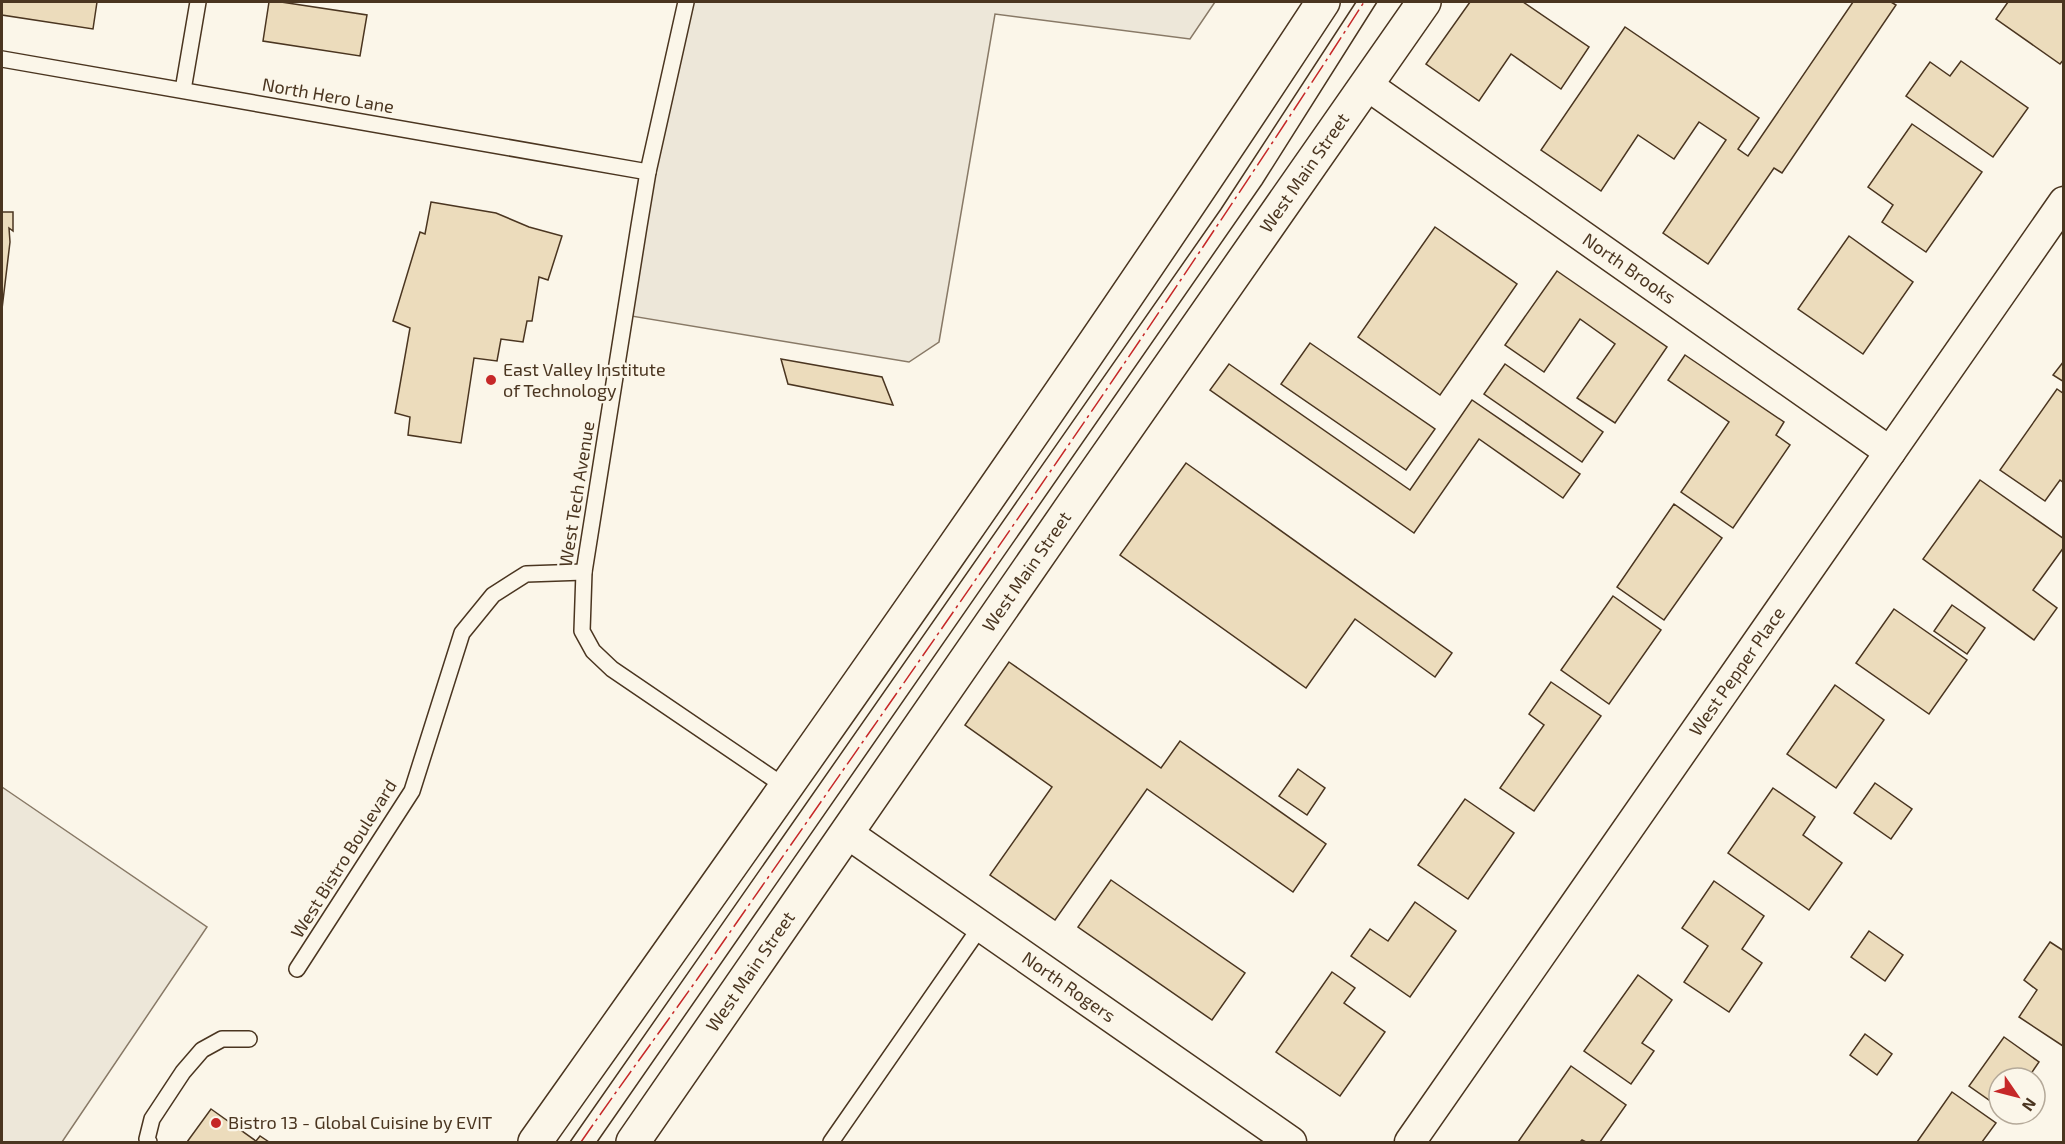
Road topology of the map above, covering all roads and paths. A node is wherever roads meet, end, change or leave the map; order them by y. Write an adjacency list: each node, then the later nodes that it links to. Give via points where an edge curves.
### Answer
1 (198, 2): 7 (lane)
2 (686, 2): 8 (lane, West Tech Avenue)
3 (1323, 2): 12 (main road, via 1185,210)
4 (1424, 2): 6 (main road, West Main Street)
5 (2, 59): 7 (lane, North Hero Lane)
6 (1367, 84): 10 (street, North Brooks); 13 (main road, West Main Street)
7 (183, 90): 8 (lane, North Hero Lane)
8 (648, 172): 11 (lane, West Tech Avenue)
9 (2064, 202): 10 (street, West Pepper Place)
10 (1890, 452): 22 (street, West Pepper Place)
11 (584, 572): 12 (lane, West Tech Avenue, via 582,631 593,651 612,669); 15 (lane, West Bistro Boulevard, via 526,574 493,595 462,633 412,791)
12 (787, 788): 18 (main road)
13 (847, 833): 14 (street, North Rogers); 19 (main road, West Main Street)
14 (981, 926): 20 (lane); 21 (street, North Rogers)
15 (297, 969)
16 (249, 1039): 17 (lane, via 222,1039 201,1050 152,1119)
17 (149, 1143)
18 (535, 1143)
19 (633, 1143)
20 (831, 1143)
21 (1291, 1143)
22 (1410, 1143)

